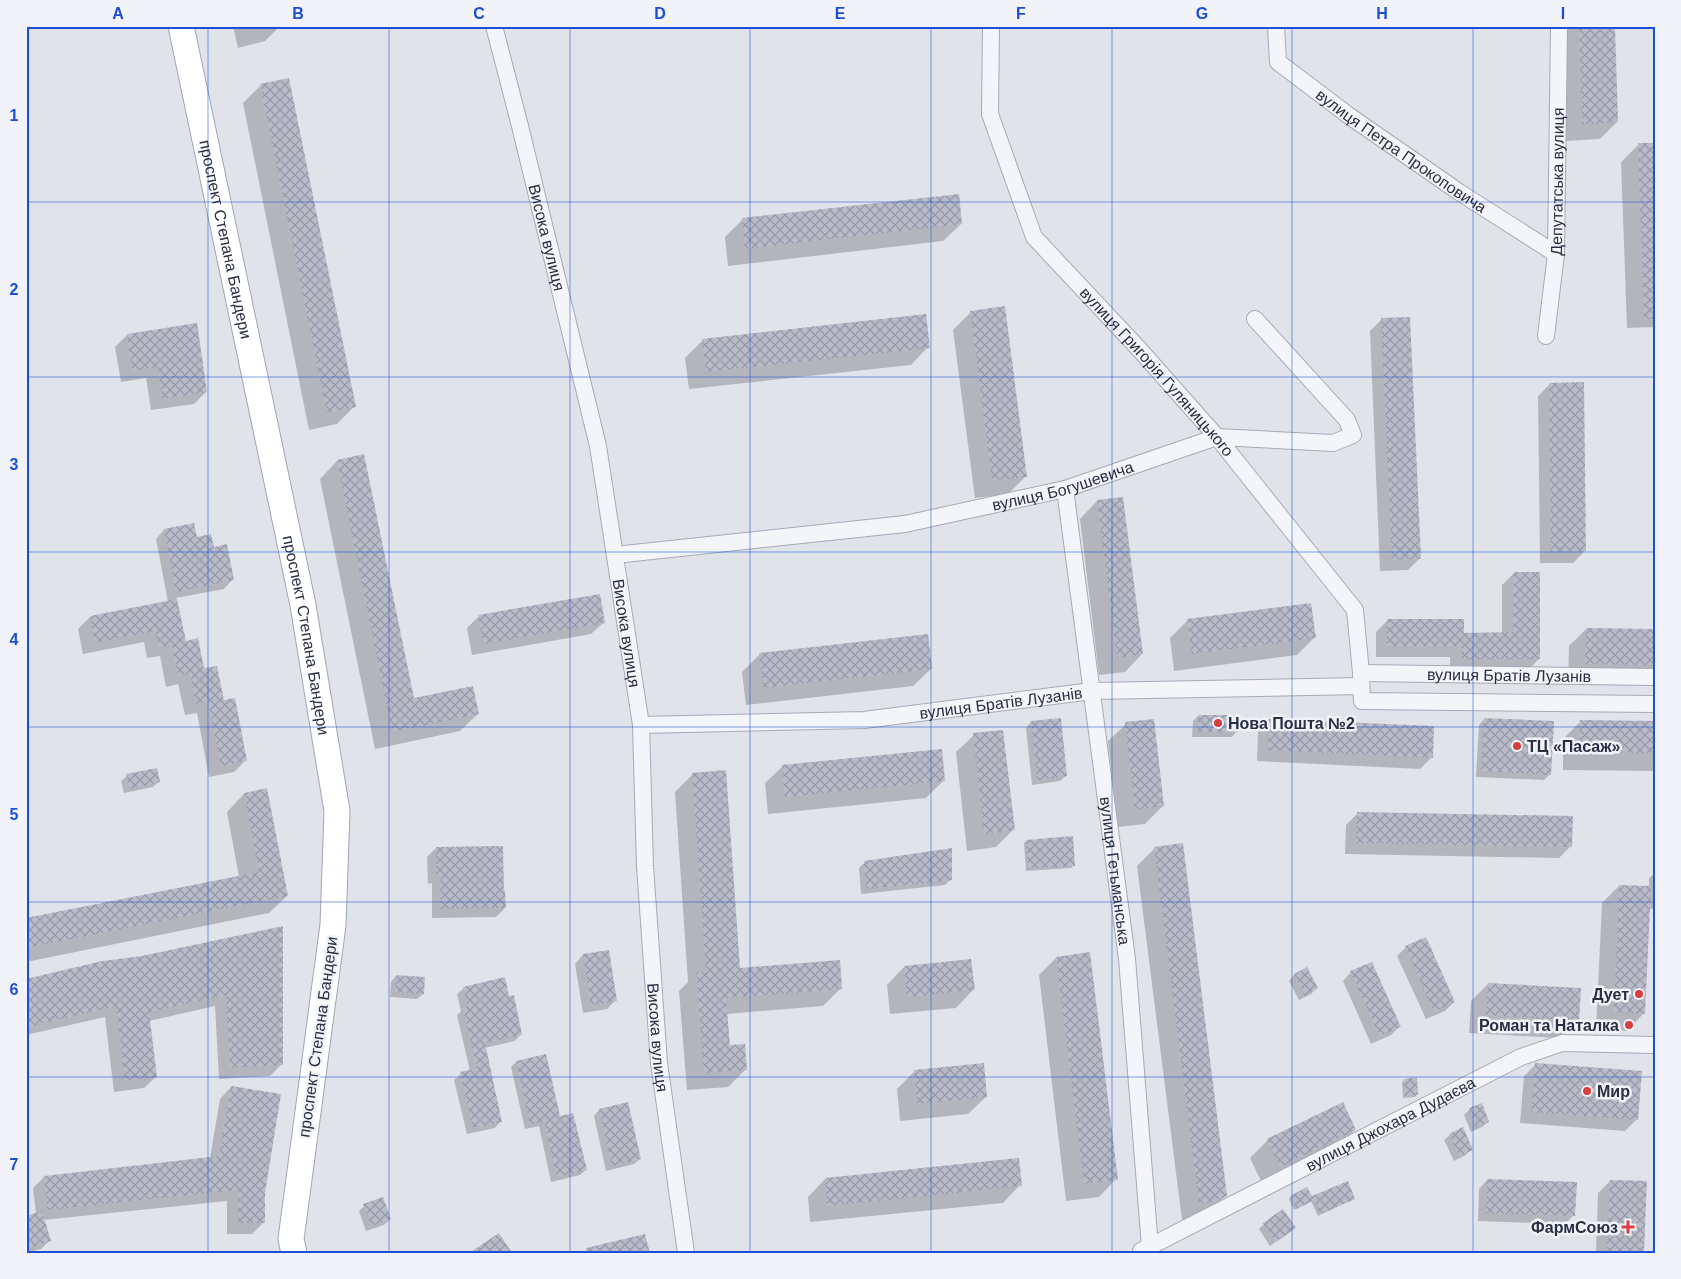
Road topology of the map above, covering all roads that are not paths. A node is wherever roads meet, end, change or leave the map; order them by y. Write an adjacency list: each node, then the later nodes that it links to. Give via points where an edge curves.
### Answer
1 (181, 26): 19 (main road, проспект Степана Бандери, via 303,605 336,811 333,925 291,1239)
2 (494, 26): 11 (street, Висока вулиця, via 598,446)
3 (991, 26): 9 (street, вулиця Григорія Гуляницького, via 990,114 1034,237)
4 (1276, 26): 6 (street, вулиця Петра Прокоповича, via 1278,62 1459,192)
5 (1558, 26): 6 (street, Депутатська вулиця)
6 (1556, 254): 8 (street, Депутатська вулиця)
7 (1255, 319): 9 (street, вулиця Богушевича, via 1347,420 1352,435 1333,443)
8 (1546, 336)
9 (1217, 437): 10 (street, вулиця Богушевича); 13 (street, вулиця Григорія Гуляницького, via 1355,610)
10 (1066, 490): 11 (street, вулиця Богушевича, via 905,524); 14 (street, вулиця Гетьманська)
11 (615, 555): 16 (street, Висока вулиця)
12 (1655, 677): 13 (street, вулиця Братів Лузанів)
13 (1362, 687): 14 (street, вулиця Братів Лузанів); 15 (street, вулиця Братів Лузанів)
14 (1092, 690): 16 (street, вулиця Братів Лузанів, via 864,720); 18 (street, вулиця Гетьманська, via 1127,959)
15 (1655, 704)
16 (642, 724): 20 (street, Висока вулиця, via 645,866 659,1063)
17 (1655, 1045): 18 (street, вулиця Джохара Дудаєва, via 1562,1043 1521,1057)
18 (1146, 1251)
19 (294, 1253)
20 (686, 1253)

